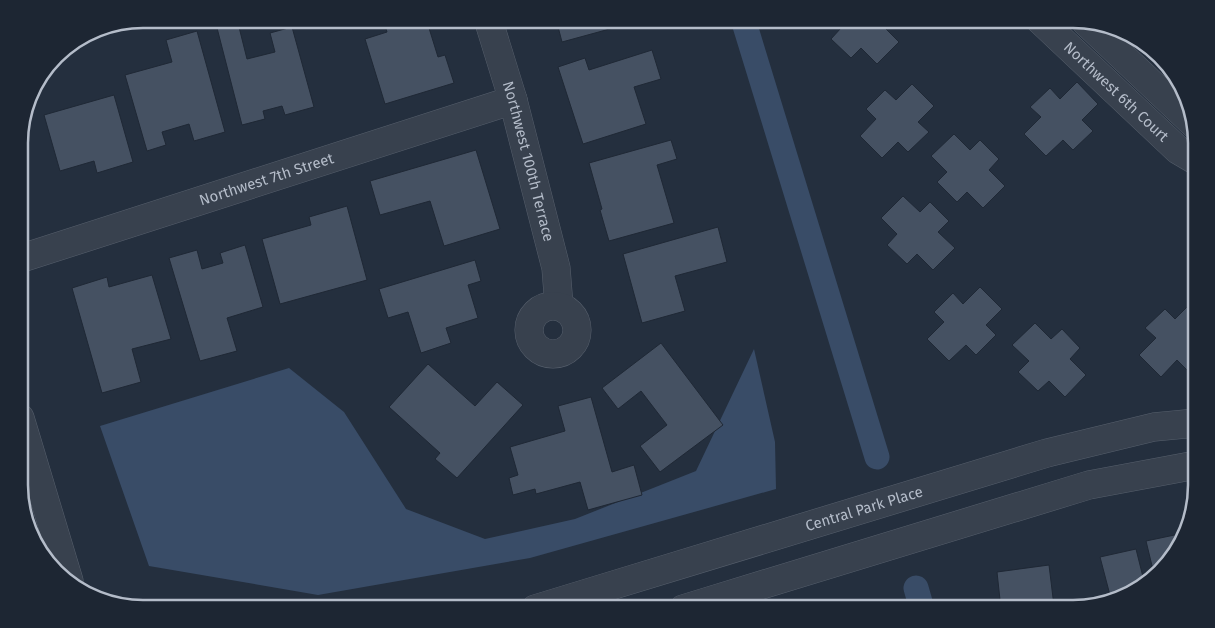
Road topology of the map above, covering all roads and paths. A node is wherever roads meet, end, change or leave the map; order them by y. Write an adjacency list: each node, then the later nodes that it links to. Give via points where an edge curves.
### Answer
1 (491, 28): 4 (street, Northwest 100th Terrace)
2 (1050, 28): 6 (street, Northwest 6th Court)
3 (1094, 29): 5 (street, Northwest 6th Court)
4 (513, 100): 7 (street, Northwest 7th Street); 8 (street, Northwest 100th Terrace, via 556,268)
5 (1185, 115)
6 (1188, 156)
7 (28, 257)
8 (558, 306)
9 (1188, 424): 13 (street, Central Park Place, via 1154,427 1047,453)
10 (28, 445): 12 (street)
11 (1188, 467): 14 (street, via 1089,486)
12 (66, 572)
13 (565, 600)
14 (713, 600)

